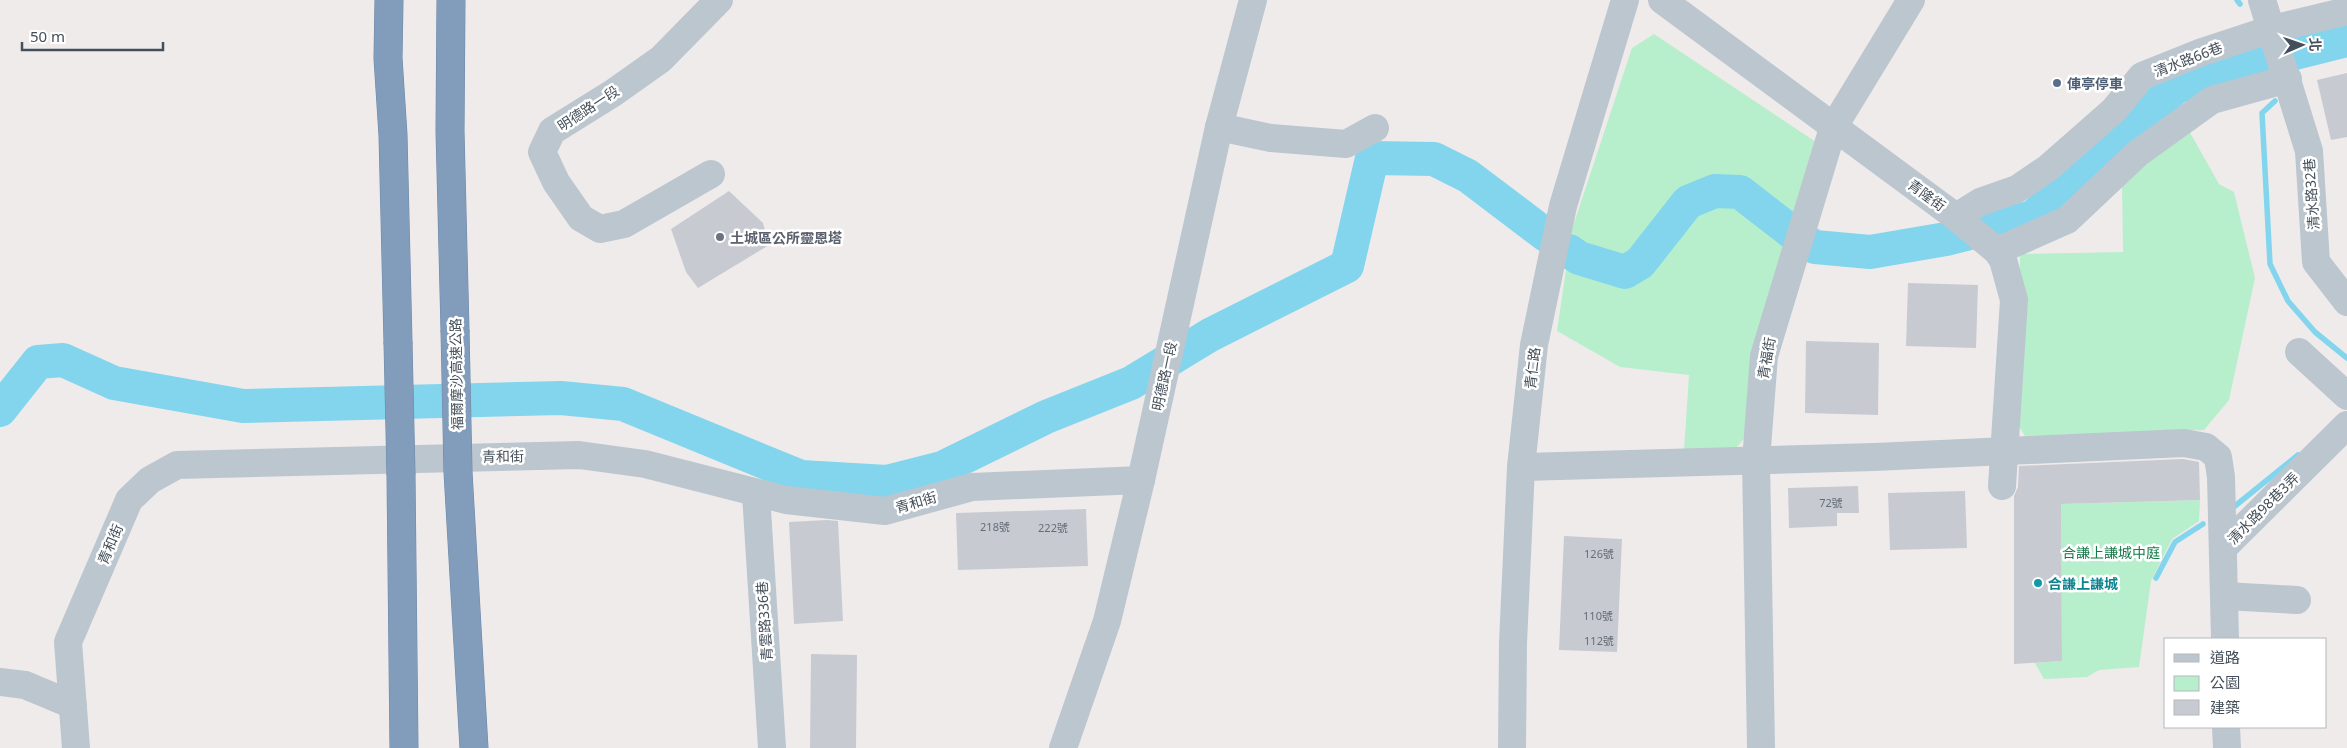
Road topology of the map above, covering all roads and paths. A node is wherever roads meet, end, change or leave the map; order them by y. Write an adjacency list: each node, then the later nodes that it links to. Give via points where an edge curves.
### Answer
1 (389, 0): 36 (highway, bridge)
2 (451, 0): 37 (highway, 福爾摩沙高速公路, bridge, via 450,131 458,472)
3 (719, 0): 15 (street, 明德路一段, via 661,59 552,131 542,152 556,182 580,218 600,229 624,224)
4 (1252, 0): 12 (street, 明德路一段)
5 (1625, 0): 24 (street, 青仁路, via 1563,206 1534,345)
6 (1662, 0): 14 (street, 青隆街)
7 (1911, 0): 14 (street, 青福街)
8 (2262, 0): 10 (street)
9 (2347, 11): 10 (street, 清水路66巷)
10 (2272, 29): 11 (street, 清水路32巷); 16 (street, 清水路66巷, via 2142,76 2114,110 2048,168 2016,189 1980,202)
11 (2288, 79): 17 (street, via 2212,100 2137,154 2067,220); 18 (street, 清水路32巷, via 2308,151 2316,262)
12 (1219, 127): 13 (street, via 1271,138 1346,144); 25 (street, 明德路一段)
13 (1375, 128)
14 (1833, 128): 16 (street, 青隆街); 23 (street, 青福街, via 1764,356)
15 (712, 174)
16 (1957, 217): 17 (street, 青隆街)
17 (1996, 251): 22 (street, 青隆街, via 2003,260 2014,300)
18 (2347, 302)
19 (2299, 352): 20 (street)
20 (2347, 396)
21 (2347, 425): 28 (street, 清水路98巷3弄)
22 (2004, 451): 23 (street); 26 (street, 青隆街); 28 (street, via 2184,443 2206,447 2218,457)
23 (1756, 462): 24 (street); 41 (street, 青福街)
24 (1521, 467): 40 (street, 青仁路)
25 (1141, 480): 27 (street, 青和街, via 972,487 885,511); 39 (street, 明德路一段, via 1107,621)
26 (2002, 486)
27 (756, 494): 33 (street, 青和街, via 646,464 579,455 177,465 150,480 129,500 68,642); 38 (street, 青雲路336巷)
28 (2224, 548): 29 (street, 清水路98巷3弄)
29 (2225, 596): 30 (street); 31 (street, 清水路98巷3弄)
30 (2297, 600)
31 (2224, 638)
32 (0, 682): 33 (street, via 25,686)
33 (73, 706): 35 (street, 青和街)
34 (2226, 728): 42 (street)
35 (76, 748)
36 (404, 748)
37 (474, 748)
38 (772, 748)
39 (1063, 748)
40 (1512, 748)
41 (1761, 748)
42 (2227, 748)

